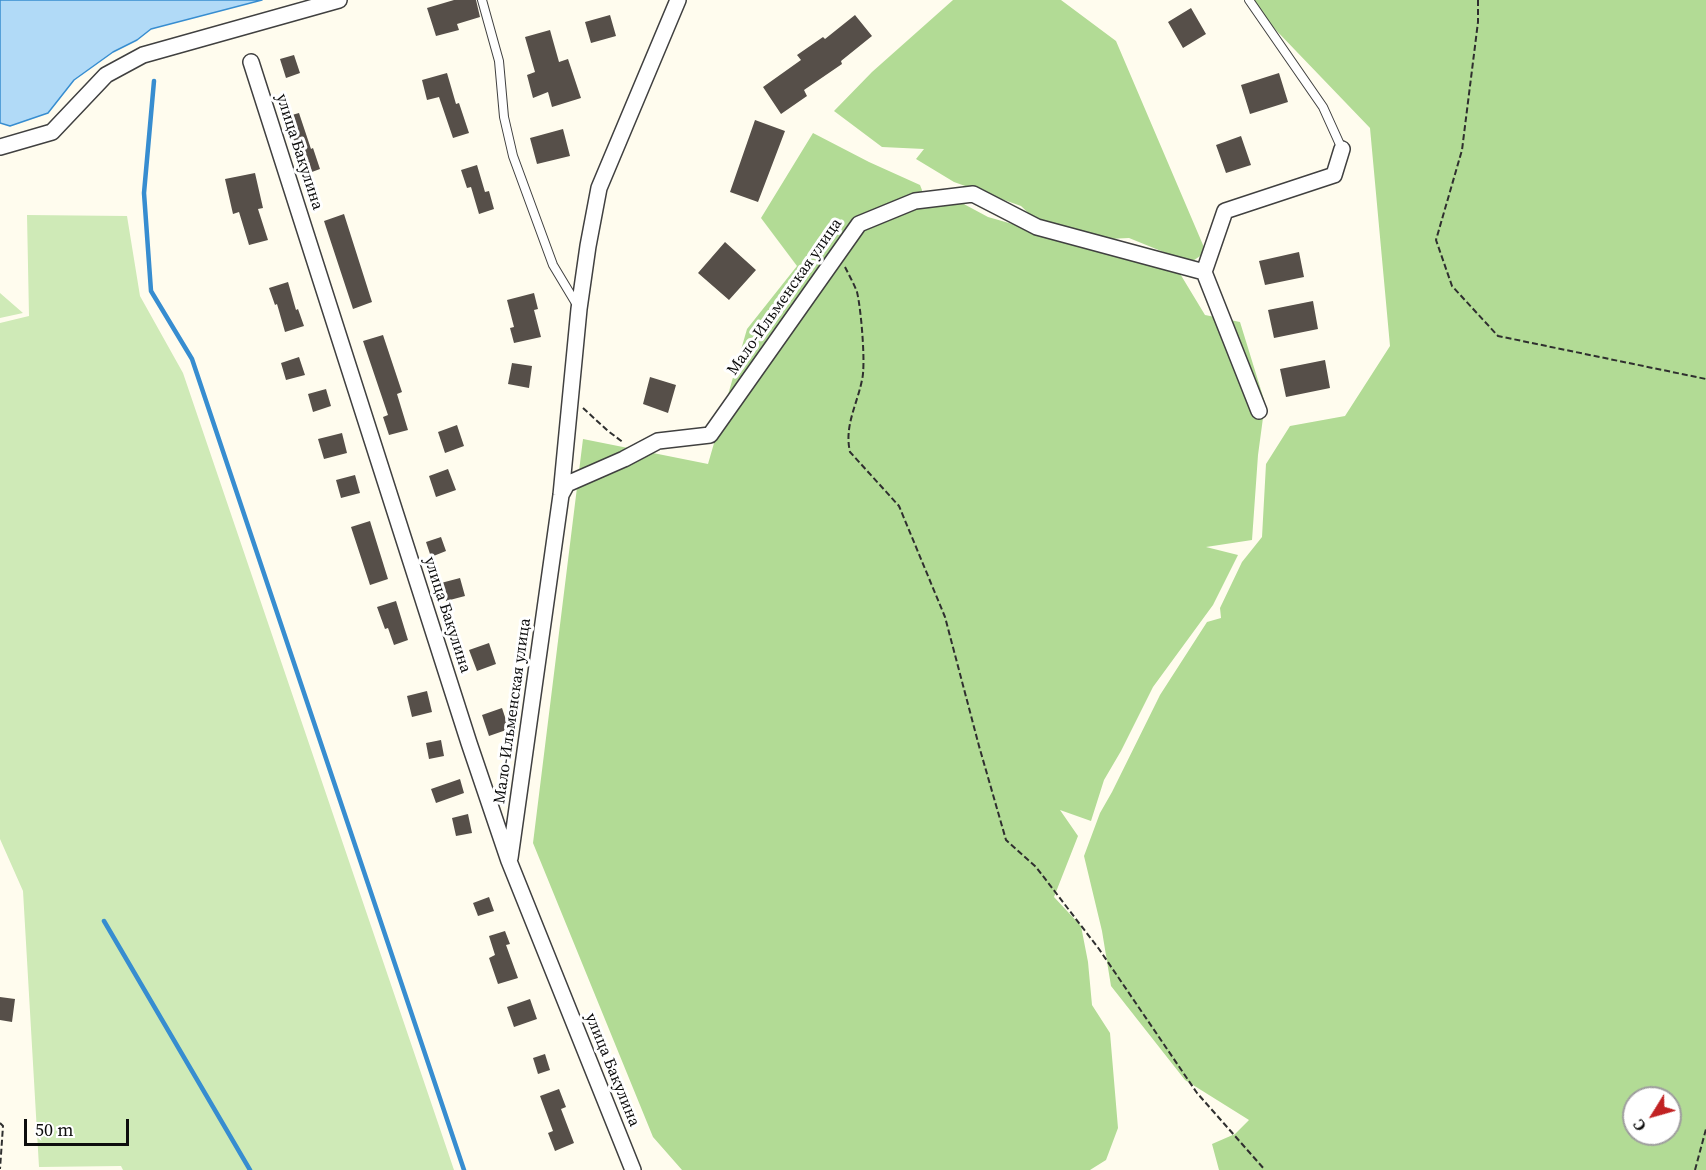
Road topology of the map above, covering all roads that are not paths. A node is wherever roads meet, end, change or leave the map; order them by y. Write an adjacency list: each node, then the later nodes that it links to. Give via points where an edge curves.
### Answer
1 (339, 0): 6 (street, via 143,56 106,75 52,132)
2 (482, 0): 9 (lane, via 499,61 504,117 513,156 553,265)
3 (678, 0): 9 (street, Мало-Ильменская улица, via 599,188)
4 (1249, 0): 7 (lane, via 1323,107)
5 (251, 62): 12 (street, улица Бакулина)
6 (0, 147)
7 (1342, 149): 8 (street, via 1334,175 1225,211)
8 (1204, 272): 10 (street); 11 (street, Мало-Ильменская улица, via 1037,227 973,194 915,201 859,224 710,435 658,441 567,484)
9 (579, 309): 11 (street, Мало-Ильменская улица)
10 (1259, 411)
11 (561, 495): 12 (street, Мало-Ильменская улица)
12 (509, 861): 13 (street, улица Бакулина)
13 (633, 1170)

